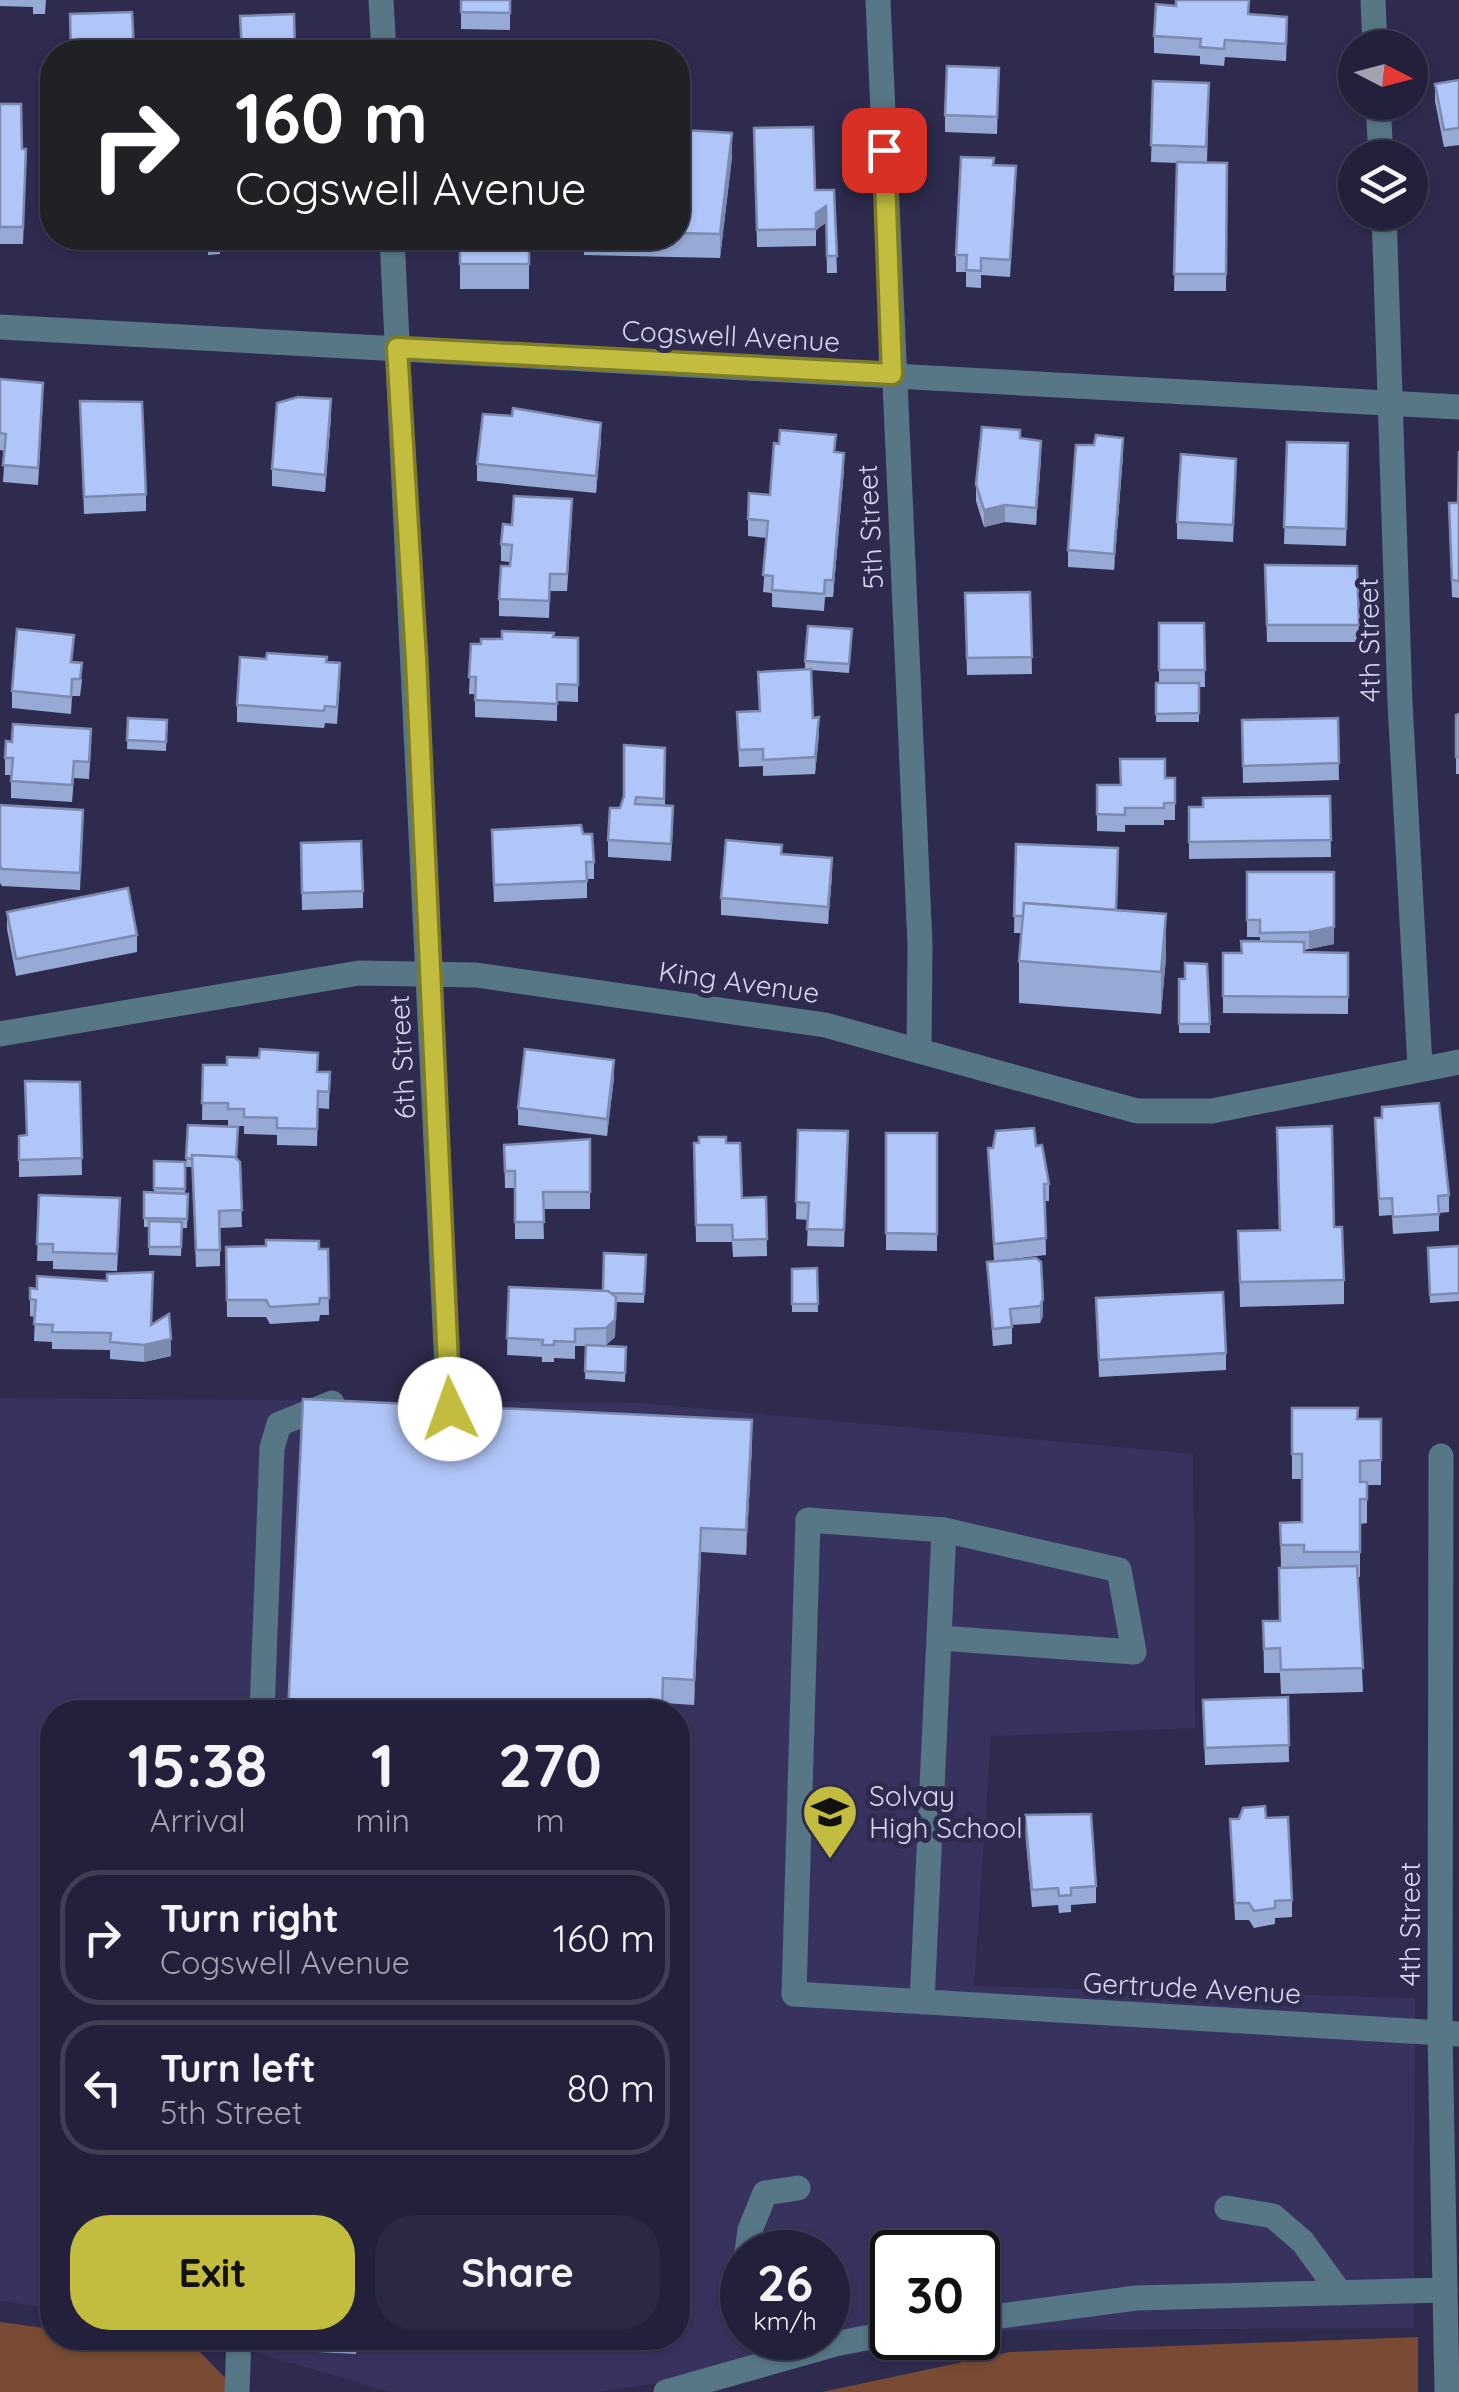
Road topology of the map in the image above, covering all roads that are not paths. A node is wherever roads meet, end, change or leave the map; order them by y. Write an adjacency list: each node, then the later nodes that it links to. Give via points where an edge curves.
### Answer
1 (381, 0): 5 (street)
2 (878, 0): 10 (street, 5th Street)
3 (1372, 0): 4 (street)
4 (1374, 30)
5 (383, 40)
6 (1385, 230): 11 (street, 4th Street)
7 (393, 250): 9 (street, 6th Street)
8 (0, 327): 9 (street, Cogswell Avenue)
9 (397, 348): 10 (street, Cogswell Avenue); 13 (street, 6th Street)
10 (892, 374): 11 (street, Cogswell Avenue); 15 (street, 5th Street, via 920,945)
11 (1394, 403): 12 (street, Cogswell Avenue); 17 (street, 4th Street, via 1400,703)
12 (1459, 406)
13 (428, 972): 14 (street, King Avenue, via 360,973); 15 (street, King Avenue, via 825,1025); 19 (street, 6th Street, via 450,1409)
14 (0, 1034)
15 (919, 1051): 17 (street, King Avenue, via 1138,1111 1212,1111)
16 (1459, 1062): 17 (street, King Avenue)
17 (1420, 1066)
18 (364, 1405): 23 (street, via 330,1403 278,1424)
19 (398, 1406)
20 (1441, 1456): 25 (street, 4th Street)
21 (944, 1530): 22 (street); 22 (street, via 1119,1570 1134,1652); 24 (street, Gertrude Avenue, via 808,1520 794,1994)
22 (940, 1638): 24 (street)
23 (262, 1700)
24 (922, 2002): 25 (street, Gertrude Avenue)
25 (1450, 2034): 29 (street, 4th Street)
26 (798, 2188): 28 (street, via 765,2193)
27 (1227, 2208): 30 (street, via 1274,2216)
28 (750, 2230)
29 (1445, 2290): 30 (street); 38 (street, 4th Street)
30 (1340, 2292): 31 (street, via 1136,2298)
31 (1000, 2316)
32 (870, 2337): 35 (street)
33 (239, 2350): 36 (street)
34 (769, 2360): 35 (street)
35 (770, 2363): 37 (street)
36 (237, 2392)
37 (666, 2392)
38 (1447, 2392)

